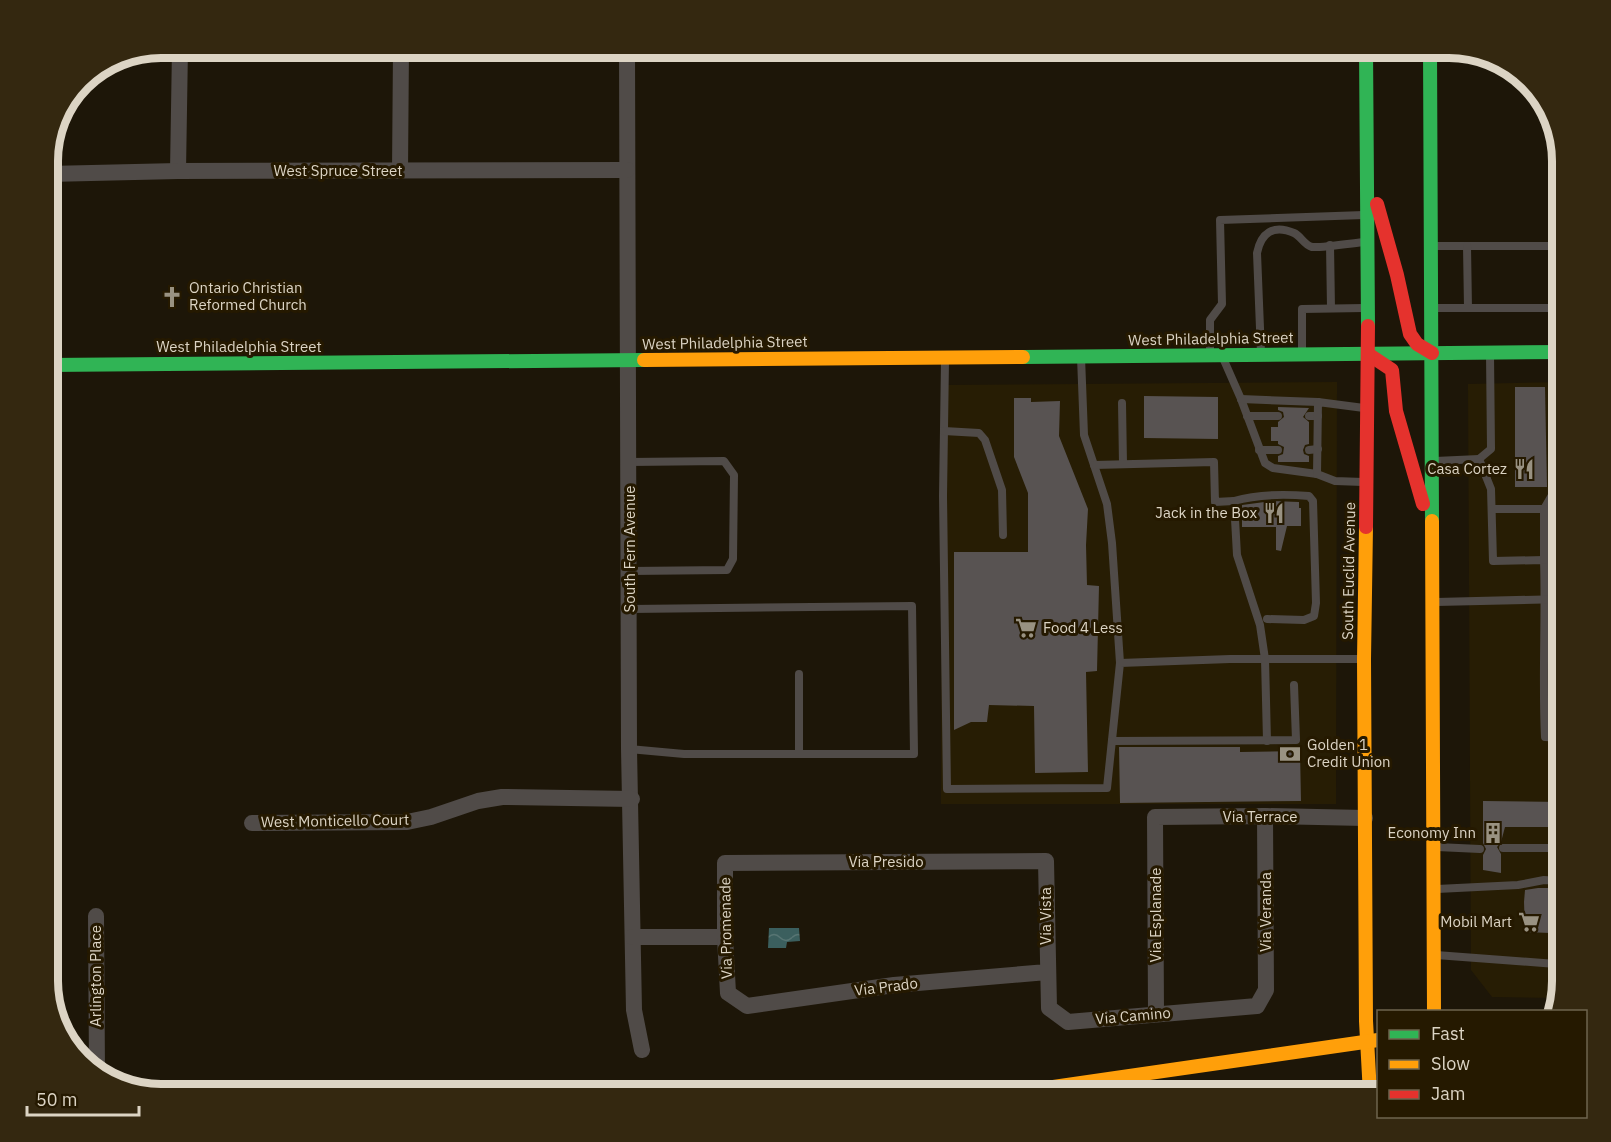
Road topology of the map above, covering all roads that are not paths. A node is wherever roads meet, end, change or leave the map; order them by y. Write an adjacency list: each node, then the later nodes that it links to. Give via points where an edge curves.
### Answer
1 (180, 58): 8 (street)
2 (401, 58): 9 (street)
3 (627, 58): 7 (street, South Fern Avenue)
4 (1366, 58): 6 (main road, South Euclid Avenue)
5 (1430, 58): 14 (main road)
6 (1366, 115): 11 (main road, South Euclid Avenue); 22 (main road, via 1376,200 1407,328 1417,344)
7 (627, 170): 9 (street, West Spruce Street); 30 (street, South Fern Avenue)
8 (178, 171): 9 (street, West Spruce Street); 10 (street, West Spruce Street)
9 (400, 171)
10 (59, 174)
11 (1367, 215): 12 (main road, South Euclid Avenue); 26 (lane, via 1220,220 1222,304 1210,320)
12 (1367, 242): 13 (lane); 17 (main road, South Euclid Avenue)
13 (1330, 245): 16 (lane); 27 (lane, via 1313,247 1293,232 1279,230 1266,232 1259,241)
14 (1431, 246): 15 (lane); 18 (main road)
15 (1467, 246): 19 (lane); 20 (lane, via 1552,246)
16 (1331, 308): 17 (lane); 24 (lane, via 1302,309)
17 (1368, 308): 25 (main road, South Euclid Avenue)
18 (1431, 308): 19 (lane); 22 (main road)
19 (1468, 308): 20 (lane)
20 (1552, 308)
21 (1552, 352): 23 (main road, West Philadelphia Street)
22 (1432, 353): 23 (main road, West Philadelphia Street); 25 (main road, West Philadelphia Street); 45 (main road)
23 (1490, 353): 43 (lane, via 1491,449)
24 (1302, 354): 25 (main road, West Philadelphia Street); 27 (main road, West Philadelphia Street)
25 (1368, 354): 35 (main road, South Euclid Avenue); 55 (main road, via 1388,366 1393,375 1396,411 1424,508)
26 (1216, 355): 27 (main road, West Philadelphia Street); 28 (main road, West Philadelphia Street); 32 (lane)
27 (1261, 355)
28 (1081, 356): 29 (main road, West Philadelphia Street); 47 (lane, via 1084,435)
29 (945, 358): 30 (main road, West Philadelphia Street); 40 (lane)
30 (628, 361): 31 (main road, West Philadelphia Street); 44 (street, South Fern Avenue)
31 (59, 365)
32 (1241, 399): 33 (lane); 36 (lane)
33 (1318, 402): 35 (lane); 39 (lane)
34 (1122, 404): 46 (lane)
35 (1367, 408): 49 (main road, South Euclid Avenue)
36 (1247, 416): 37 (lane); 41 (lane)
37 (1278, 416)
38 (1309, 416): 39 (lane)
39 (1318, 416): 48 (lane, via 1313,449)
40 (944, 431): 54 (lane, via 979,433 985,440 1002,490); 69 (lane, via 947,789 1107,788)
41 (1258, 450): 42 (lane); 48 (lane, via 1264,463 1273,468)
42 (1278, 450)
43 (1479, 459): 45 (lane); 52 (lane, via 1491,489)
44 (629, 462): 57 (street, South Fern Avenue); 57 (lane, via 724,460 734,475 733,559 727,570)
45 (1432, 462): 55 (main road)
46 (1123, 464): 47 (lane); 51 (lane, via 1214,462 1215,502)
47 (1094, 465): 65 (lane, via 1107,504)
48 (1317, 474): 49 (lane, via 1335,481)
49 (1366, 482): 64 (main road, South Euclid Avenue)
50 (1552, 495): 53 (lane)
51 (1234, 501): 62 (lane, via 1250,496 1300,495 1313,501 1314,616 1304,620); 63 (lane, via 1237,555 1260,626)
52 (1492, 509): 53 (lane); 56 (lane, via 1493,561)
53 (1544, 509): 56 (lane)
54 (1003, 535)
55 (1432, 559): 60 (main road)
56 (1544, 560): 58 (lane)
57 (630, 571): 61 (street, South Fern Avenue)
58 (1545, 599): 59 (lane); 60 (lane); 68 (lane, via 1545,737)
59 (1552, 599)
60 (1432, 602): 78 (main road)
61 (630, 609): 71 (street, South Fern Avenue); 72 (lane, via 912,606 914,754)
62 (1267, 618)
63 (1265, 659): 64 (lane); 65 (lane); 70 (lane)
64 (1364, 659): 76 (main road, South Euclid Avenue)
65 (1120, 663): 69 (lane)
66 (799, 674): 72 (lane)
67 (1294, 685): 70 (lane, via 1296,740)
68 (1552, 737)
69 (1112, 741): 70 (lane)
70 (1267, 741)
71 (629, 749): 72 (lane, via 684,754); 73 (street, South Fern Avenue)
72 (799, 753)
73 (632, 799): 77 (street, West Monticello Court, via 502,797 407,822); 87 (street, South Fern Avenue)
74 (1265, 816): 75 (street, Via Terrace); 76 (street, Via Terrace); 93 (street, Via Veranda, via 1266,990)
75 (1155, 818): 95 (street, Via Esplanade)
76 (1365, 818): 96 (main road, South Euclid Avenue, via 1366,1021)
77 (252, 823)
78 (1433, 847): 80 (lane); 85 (main road)
79 (1552, 848): 81 (lane)
80 (1480, 849)
81 (1503, 849)
82 (1046, 861): 83 (street, Via Presido); 91 (street, Via Vista)
83 (725, 863): 88 (street, Via Promenade)
84 (1552, 881): 85 (lane)
85 (1434, 889): 89 (main road)
86 (96, 916): 98 (street, Arlington Place)
87 (633, 937): 88 (street); 97 (street, South Fern Avenue, via 634,1010)
88 (725, 937): 92 (street, Via Promenade)
89 (1434, 955): 90 (lane); 94 (main road)
90 (1552, 964)
91 (1047, 972): 92 (street, Via Prado, via 894,985 747,1005); 95 (street, Via Camino, via 1048,1008 1068,1022)
92 (728, 993)
93 (1257, 1005): 95 (street, Via Camino)
94 (1434, 1010)
95 (1156, 1013)
96 (1373, 1040): 99 (main road); 100 (main road, South Euclid Avenue)
97 (642, 1050)
98 (97, 1060)
99 (1072, 1084)
100 (1371, 1084)

